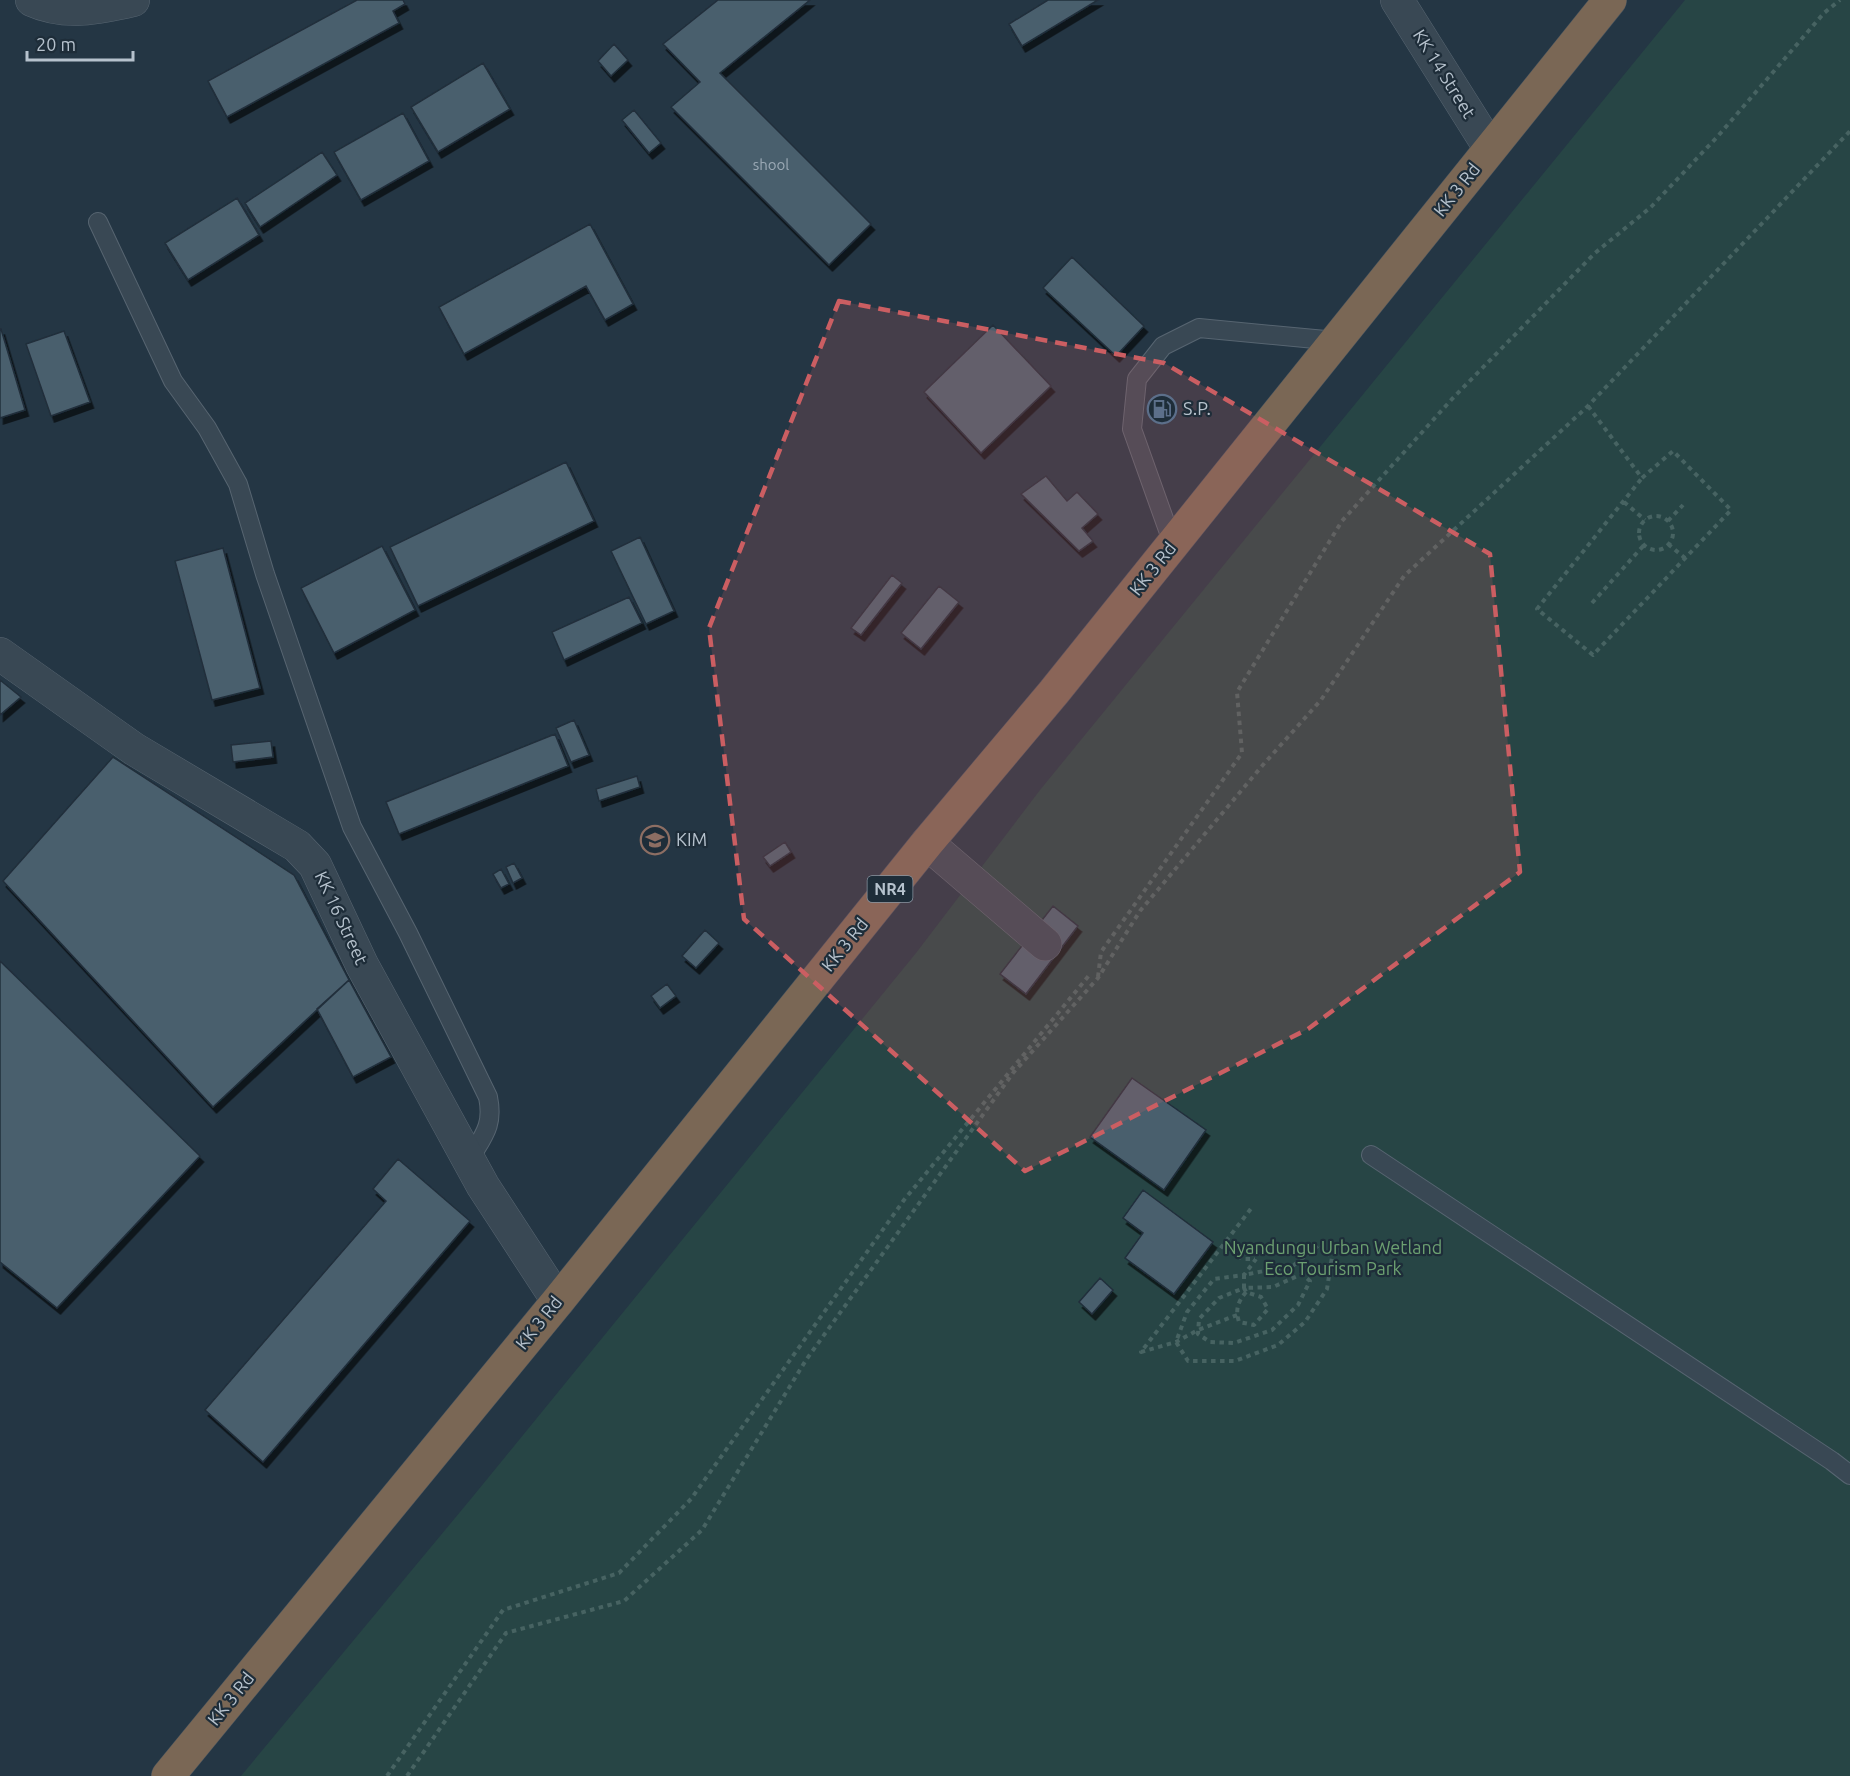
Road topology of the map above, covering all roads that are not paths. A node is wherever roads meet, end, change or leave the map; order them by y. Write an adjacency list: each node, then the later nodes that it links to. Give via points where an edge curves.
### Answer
1 (32, 0): 2 (street, via 70,10 102,8)
2 (133, 0)
3 (1397, 0): 5 (street, KK 14 Street)
4 (1610, 0): 5 (highway, KK 3 Rd / NR4)
5 (1490, 148): 7 (highway, KK 3 Rd / NR4)
6 (98, 222): 13 (lane, via 173,381 207,428 238,484 352,827 488,1097 488,1127)
7 (1336, 341): 8 (highway, KK 3 Rd / NR4); 8 (lane, via 1199,328 1164,346 1137,379 1132,429)
8 (1173, 544): 10 (highway, KK 3 Rd / NR4)
9 (0, 654): 13 (street, KK 16 Street, via 134,749 297,846 315,865 362,965)
10 (927, 843): 11 (street); 14 (highway, KK 3 Rd / NR4)
11 (1045, 944)
12 (1371, 1155): 15 (lane)
13 (469, 1160): 14 (street, KK 16 Street)
14 (558, 1301): 16 (highway, KK 3 Rd / NR4)
15 (1850, 1474)
16 (168, 1776)

